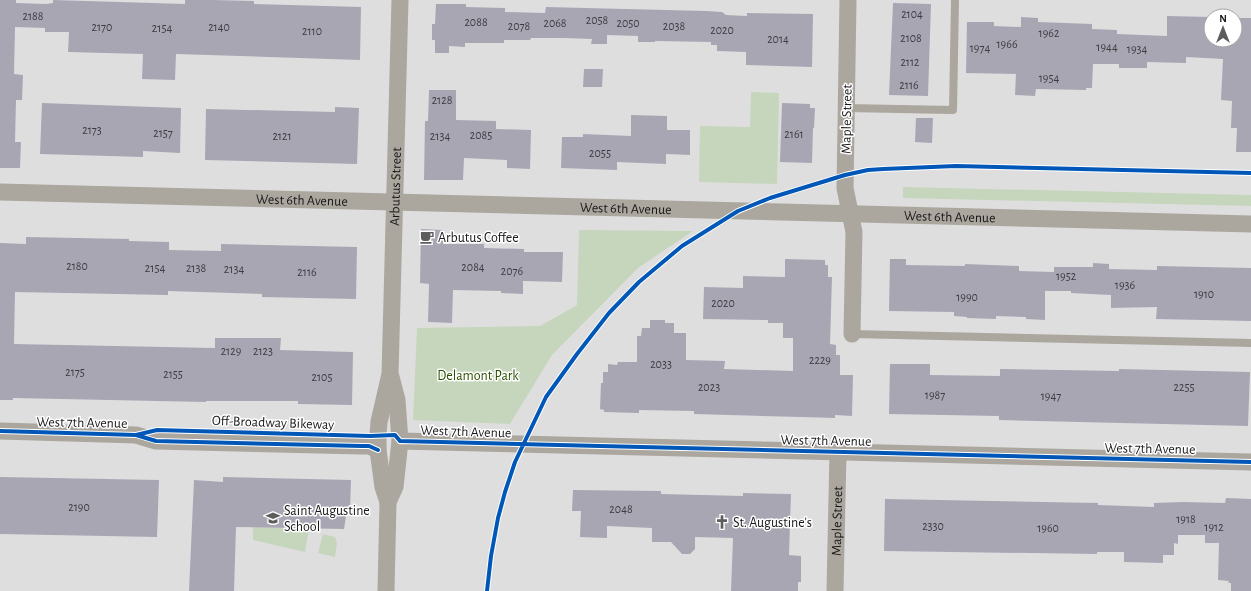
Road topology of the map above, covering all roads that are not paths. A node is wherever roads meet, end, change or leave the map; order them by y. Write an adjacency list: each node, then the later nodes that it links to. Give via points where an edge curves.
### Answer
1 (400, 0): 6 (street, Arbutus Street)
2 (848, 0): 4 (street, Maple Street)
3 (955, 0): 4 (lane, via 953,110)
4 (846, 108): 7 (street, Maple Street, via 845,188)
5 (0, 192): 6 (street, West 6th Avenue)
6 (395, 203): 7 (street, West 6th Avenue); 11 (street, Arbutus Street)
7 (850, 214): 8 (street, West 6th Avenue); 9 (street, Maple Street, via 854,232)
8 (1251, 224)
9 (852, 334): 10 (lane)
10 (1251, 343)
11 (390, 374): 13 (street, Arbutus Street, via 397,400); 14 (street, Arbutus Street, via 379,422)
12 (0, 431): 14 (street, West 7th Avenue, via 136,435 156,441 369,446)
13 (400, 441): 15 (street, West 7th Avenue); 17 (street, Arbutus Street, via 395,487)
14 (378, 450): 17 (street, Arbutus Street, via 383,487)
15 (838, 452): 16 (street, West 7th Avenue); 19 (street, Maple Street)
16 (1251, 462)
17 (388, 502): 18 (street, Arbutus Street)
18 (386, 591)
19 (835, 591)

